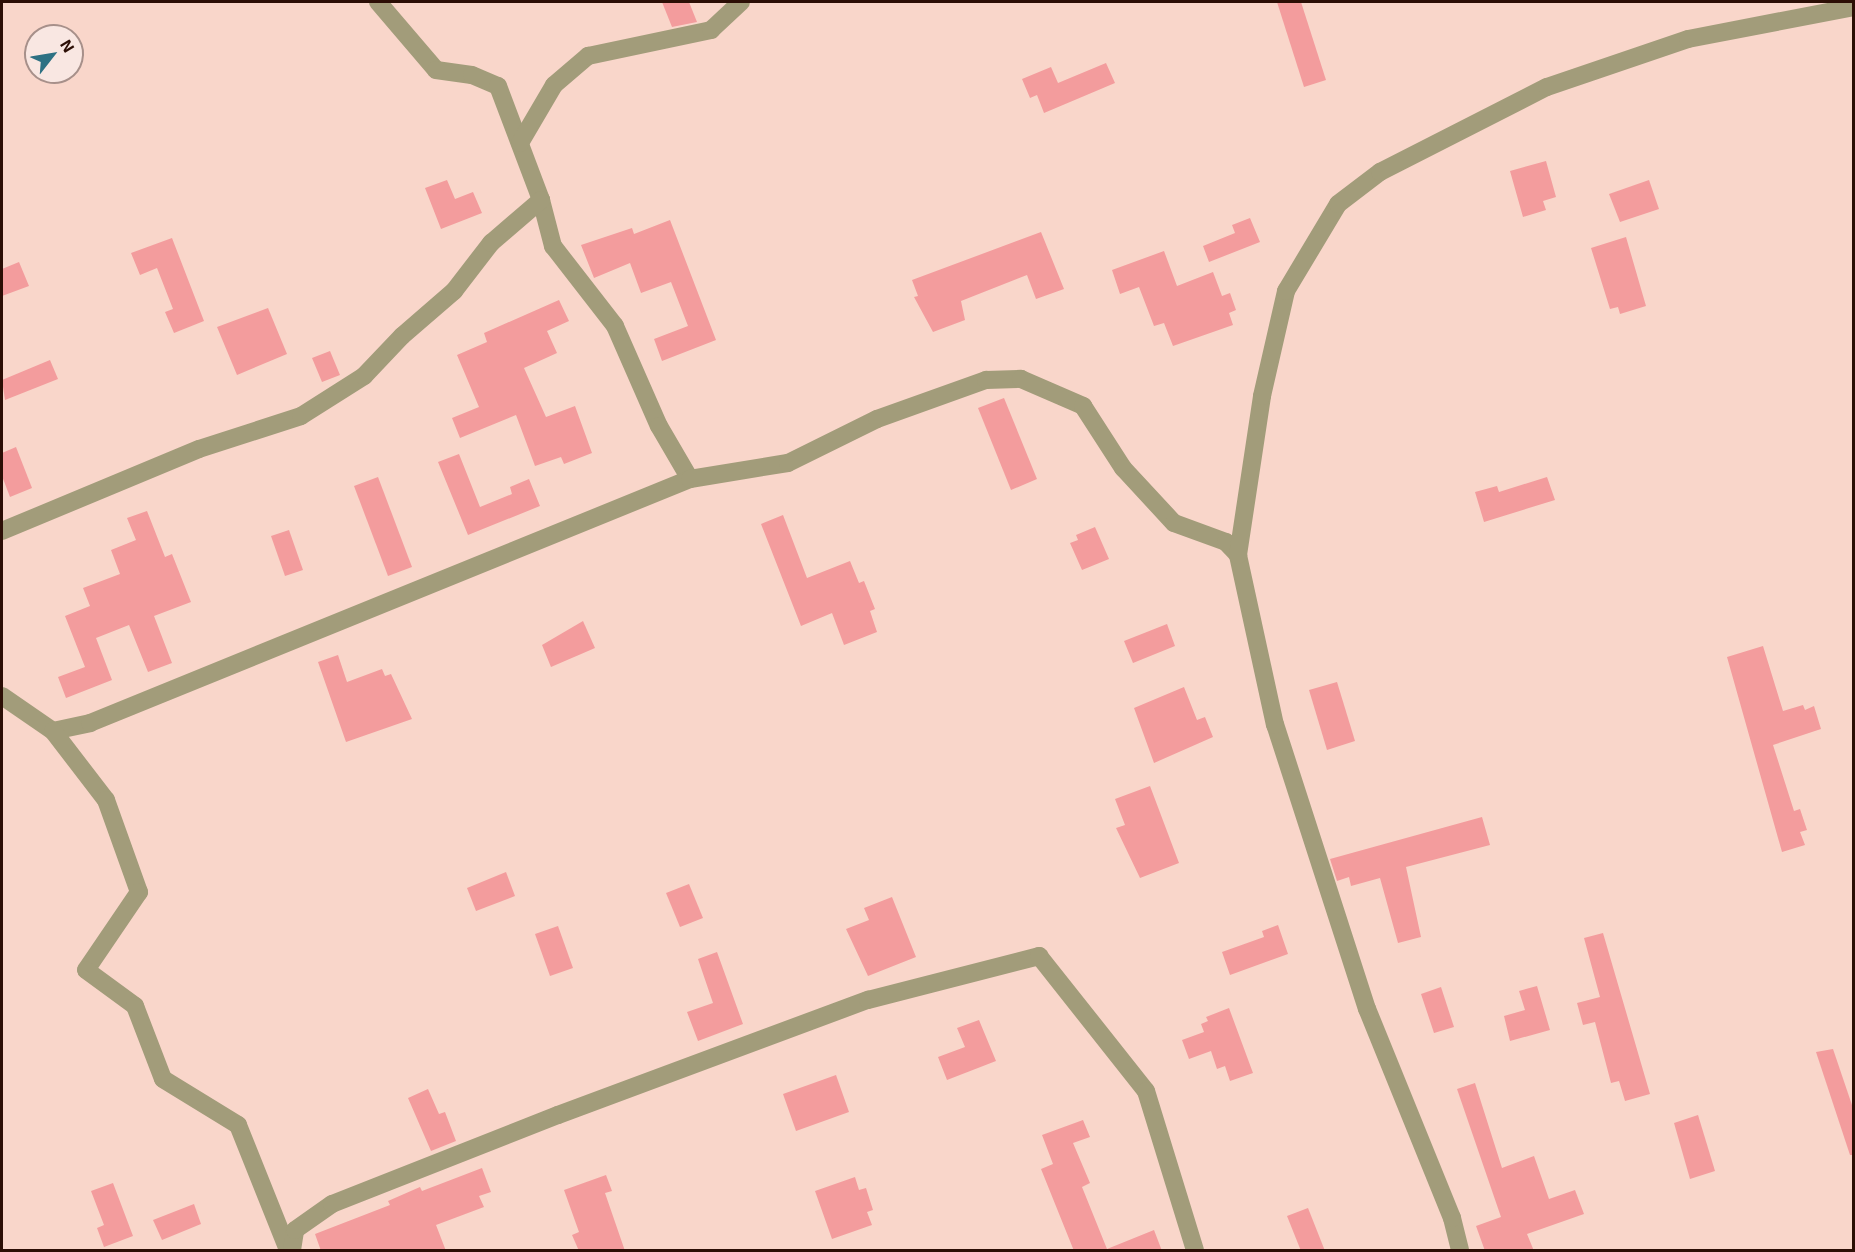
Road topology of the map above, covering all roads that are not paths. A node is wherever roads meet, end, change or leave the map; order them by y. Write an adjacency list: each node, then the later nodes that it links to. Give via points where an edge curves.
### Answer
1 (378, 2): 4 (street, via 436,70 472,75 498,86)
2 (741, 2): 4 (street, via 711,30 588,56 554,85)
3 (1854, 7): 8 (street, via 1688,39 1547,87 1380,172 1338,204 1286,291 1262,396)
4 (520, 143): 5 (street)
5 (541, 201): 6 (street, via 553,246 615,326 660,426); 7 (street, via 491,243 454,291 364,376 301,416 199,449)
6 (690, 478): 8 (street, via 788,463 898,411 986,380 1021,379 1083,406 1123,468 1174,523 1226,542); 10 (street, via 90,723)
7 (2, 531)
8 (1238, 555): 14 (street, via 1278,736 1367,1008 1452,1218)
9 (2, 696): 10 (street)
10 (52, 731): 11 (street, via 106,800 139,892 86,970 135,1006 163,1079 238,1125)
11 (288, 1251)
12 (292, 1251): 13 (street, via 295,1230 332,1204 494,1140 868,1000 1039,956 1146,1091)
13 (1195, 1251)
14 (1460, 1251)

